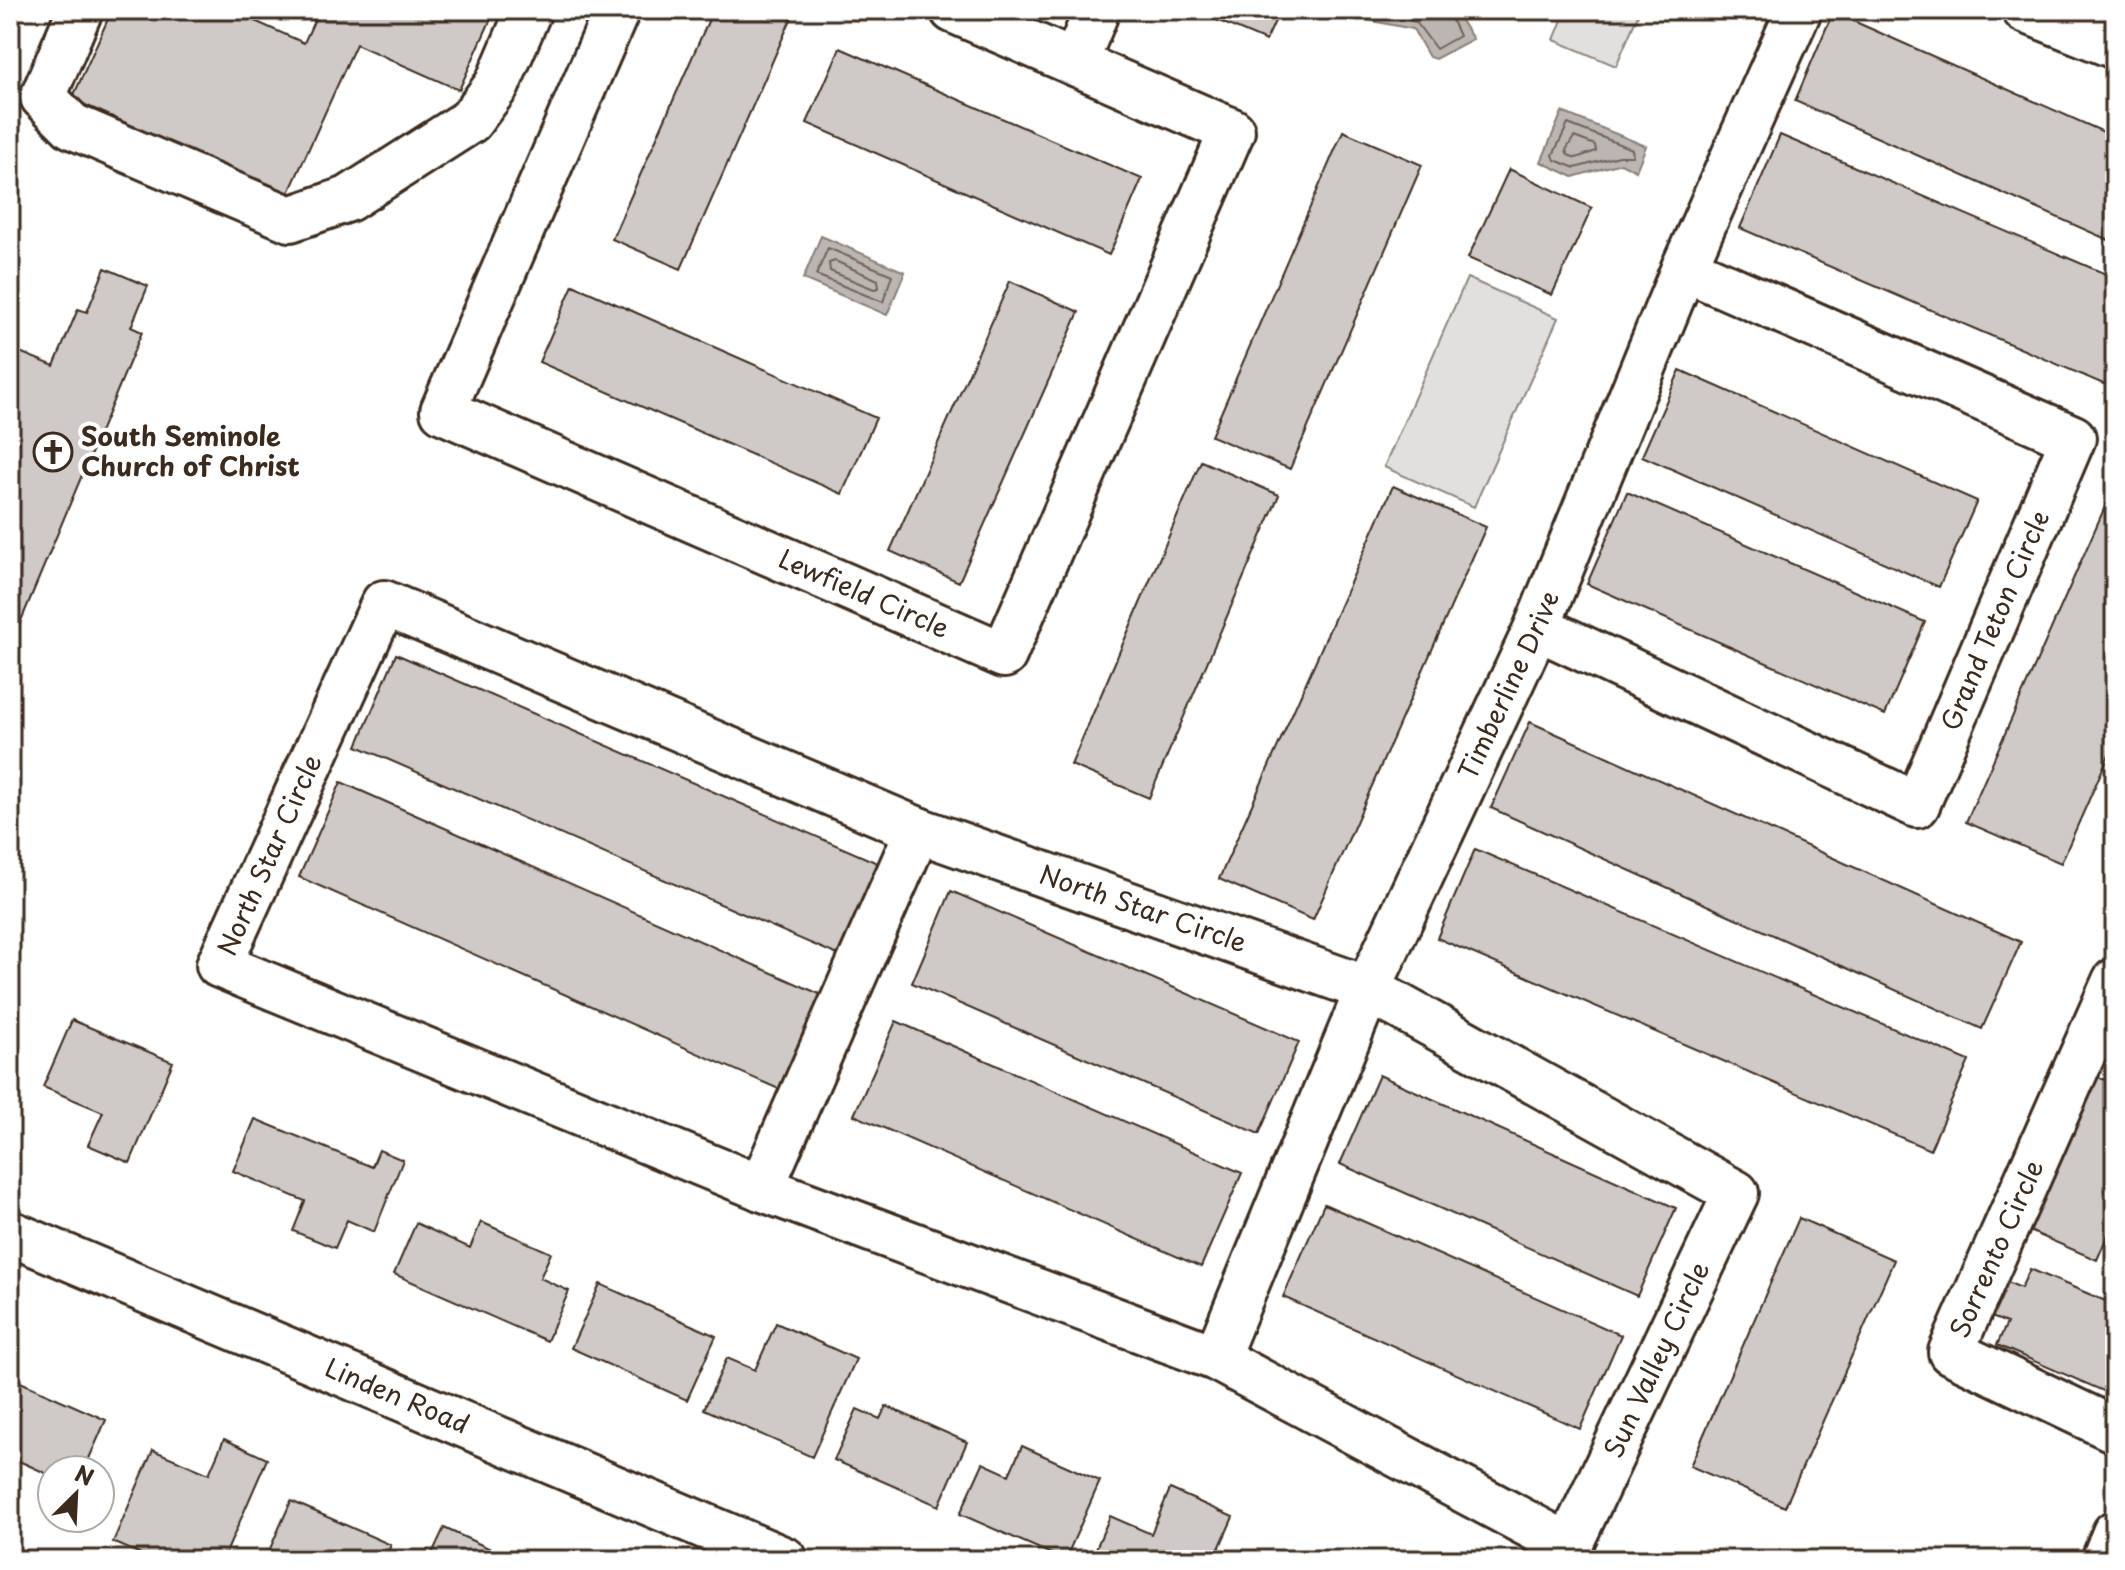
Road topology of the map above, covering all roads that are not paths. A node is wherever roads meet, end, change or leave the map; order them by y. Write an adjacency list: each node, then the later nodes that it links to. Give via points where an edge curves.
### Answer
1 (80, 10): 2 (street, via 43,97 72,126 290,219 348,199 470,121 497,85)
2 (529, 10)
3 (617, 10): 9 (street, Lewfield Circle, via 443,411 1004,655 1232,131)
4 (1097, 10): 9 (street)
5 (1799, 10): 10 (street, Timberline Drive)
6 (2025, 10): 8 (street)
7 (980, 15): 9 (street, Lewfield Circle)
8 (2115, 46)
9 (1075, 63)
10 (1684, 268): 11 (street, Timberline Drive); 11 (street, Grand Teton Circle, via 2073,438 1917,805)
11 (1537, 627): 13 (street, Timberline Drive)
12 (918, 830): 13 (street, North Star Circle); 15 (street); 15 (street, North Star Circle, via 384,603 219,965)
13 (1368, 989): 17 (street, Timberline Drive); 17 (street, Sun Valley Circle, via 1736,1193 1569,1546)
14 (2112, 994): 18 (street, Sorrento Circle, via 1951,1352)
15 (761, 1188): 17 (street)
16 (10, 1233): 20 (street, Linden Road)
17 (1216, 1358)
18 (2115, 1430)
19 (2115, 1533): 21 (street)
20 (785, 1560)
21 (2104, 1560)

